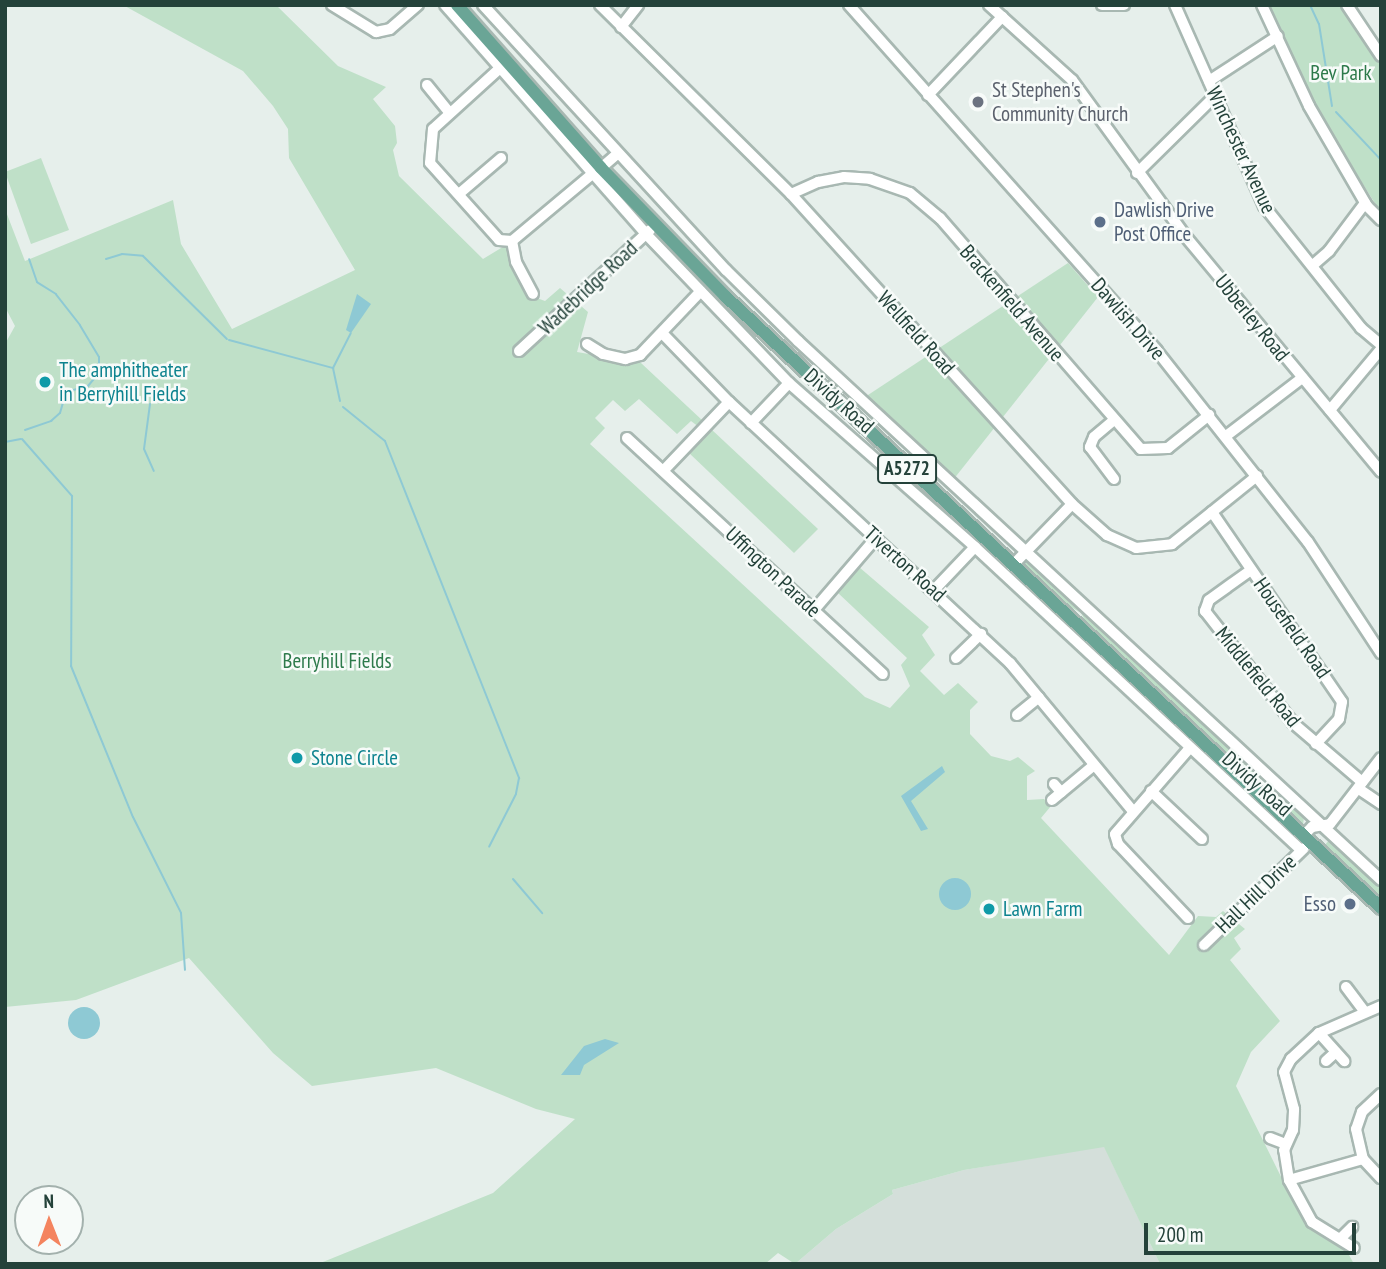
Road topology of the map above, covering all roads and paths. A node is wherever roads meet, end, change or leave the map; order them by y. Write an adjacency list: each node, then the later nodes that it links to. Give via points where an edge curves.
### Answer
1 (331, 5): 2 (street, via 376,32 390,29)
2 (418, 5)
3 (445, 5): 21 (street, Dividy Road)
4 (457, 5): 29 (main road, Dividy Road / A5272)
5 (483, 5): 27 (street, Dividy Road)
6 (600, 5): 16 (street, Wellfield Road)
7 (638, 5): 16 (street)
8 (849, 5): 24 (street, Dawlish Drive)
9 (989, 5): 15 (street, Ubberley Road)
10 (1102, 5): 11 (street)
11 (1124, 5)
12 (1175, 5): 22 (street, Winchester Avenue)
13 (1262, 5): 18 (street)
14 (1347, 5): 19 (street)
15 (1002, 17): 24 (street); 30 (street, Ubberley Road, via 1072,80)
16 (621, 27): 32 (street, Wellfield Road)
17 (1381, 34): 19 (street)
18 (1278, 36): 22 (street); 33 (street, via 1309,106)
19 (1371, 41): 20 (street)
20 (1381, 56)
21 (499, 69): 26 (street); 29 (street, Dividy Road)
22 (1209, 80): 25 (street, Winchester Avenue)
23 (427, 85): 26 (street)
24 (928, 95): 51 (street, Dawlish Drive)
25 (1216, 95): 30 (street); 38 (street, Winchester Avenue, via 1264,206)
26 (450, 113): 31 (street, via 431,133 430,163)
27 (617, 154): 29 (street); 64 (street, Dividy Road, via 798,341)
28 (501, 158): 31 (street)
29 (597, 171): 35 (main road, Dividy Road / A5272); 36 (street, Dividy Road); 37 (street)
30 (1138, 173): 47 (street, Ubberley Road)
31 (460, 193): 37 (street, via 499,240)
32 (791, 194): 52 (street, Brackenfield Avenue, via 844,177 870,178 910,193 940,218); 60 (street, Wellfield Road)
33 (1366, 203): 34 (street); 38 (street)
34 (1381, 220)
35 (656, 224): 36 (street, Wadebridge Road); 65 (main road, Dividy Road / A5272, via 725,296)
36 (646, 234): 39 (street, Dividy Road); 46 (street, Wadebridge Road)
37 (512, 241): 40 (street, via 516,262)
38 (1313, 265): 43 (street, Winchester Avenue)
39 (701, 291): 42 (street); 48 (street, Dividy Road)
40 (533, 294)
41 (1381, 329): 43 (street)
42 (663, 334): 44 (street, via 640,355 625,359); 49 (street, Tiverton Road)
43 (1372, 338): 45 (street, Winchester Avenue)
44 (587, 344)
45 (1381, 347): 50 (street)
46 (519, 351)
47 (1302, 378): 50 (street, Ubberley Road); 54 (street)
48 (789, 383): 53 (street); 63 (street, Dividy Road)
49 (729, 402): 53 (street, Tiverton Road); 56 (street)
50 (1330, 410): 57 (street, Ubberley Road)
51 (1209, 415): 52 (street, Brackenfield Avenue, via 1168,448 1152,451 1141,449); 54 (street, Dawlish Drive)
52 (1114, 420): 59 (street, via 1094,437 1090,447)
53 (751, 422): 62 (street, Tiverton Road)
54 (1226, 436): 58 (street, Dawlish Drive)
55 (627, 438): 56 (street, Uffington Parade)
56 (664, 470): 68 (street, Uffington Parade)
57 (1381, 471)
58 (1257, 476): 61 (street, Wellfield Road); 70 (street, Dawlish Drive, via 1323,563)
59 (1114, 479)
60 (1072, 505): 61 (street, Wellfield Road, via 1107,535 1136,548 1172,544); 64 (street)
61 (1212, 512): 66 (street, Housefield Road)
62 (876, 538): 67 (street, Tiverton Road); 68 (street)
63 (975, 548): 67 (street); 76 (street, Dividy Road)
64 (1026, 551): 65 (street); 84 (street, Dividy Road)
65 (1012, 566): 86 (main road, Dividy Road / A5272)
66 (1251, 570): 75 (street, Housefield Road, via 1342,702 1339,719); 75 (street, Middlefield Road, via 1209,600 1205,611 1249,672)
67 (934, 590): 69 (street, Tiverton Road)
68 (814, 610): 72 (street, Uffington Parade)
69 (981, 634): 71 (street); 73 (street, Tiverton Road)
70 (1381, 653)
71 (956, 658)
72 (883, 674)
73 (1039, 697): 74 (street); 78 (street, Tiverton Road)
74 (1017, 715)
75 (1316, 744): 79 (street, Middlefield Road)
76 (1189, 749): 80 (street); 86 (street, Dividy Road)
77 (1381, 758): 79 (street, Hall Hill Drive)
78 (1093, 766): 81 (street, via 1057,788); 83 (street, Tiverton Road)
79 (1361, 785): 82 (street, Middlefield Road); 84 (street, Hall Hill Drive, via 1330,824)
80 (1151, 791): 83 (street); 85 (street)
81 (1052, 800)
82 (1381, 804)
83 (1132, 810): 89 (street, via 1116,828 1118,844)
84 (1320, 826): 86 (street, Hall Hill Drive); 87 (street, Dividy Road)
85 (1202, 839)
86 (1304, 843): 88 (main road, Dividy Road / A5272); 90 (street, Hall Hill Drive)
87 (1381, 880)
88 (1381, 908)
89 (1188, 918)
90 (1204, 945)
91 (1353, 989): 93 (street)
92 (1381, 1006): 93 (street)
93 (1365, 1012): 94 (street)
94 (1319, 1034): 95 (street); 100 (street, via 1291,1059 1284,1072 1294,1109)
95 (1336, 1052): 96 (street); 97 (street)
96 (1326, 1061)
97 (1344, 1061)
98 (1381, 1094): 101 (street, via 1357,1119)
99 (1270, 1138): 100 (street)
100 (1286, 1144): 103 (street, via 1283,1158)
101 (1363, 1159): 102 (street); 103 (street)
102 (1381, 1178)
103 (1289, 1180): 105 (street, via 1312,1222)
104 (1352, 1227): 105 (street)
105 (1341, 1238): 106 (street)
106 (1354, 1248)

